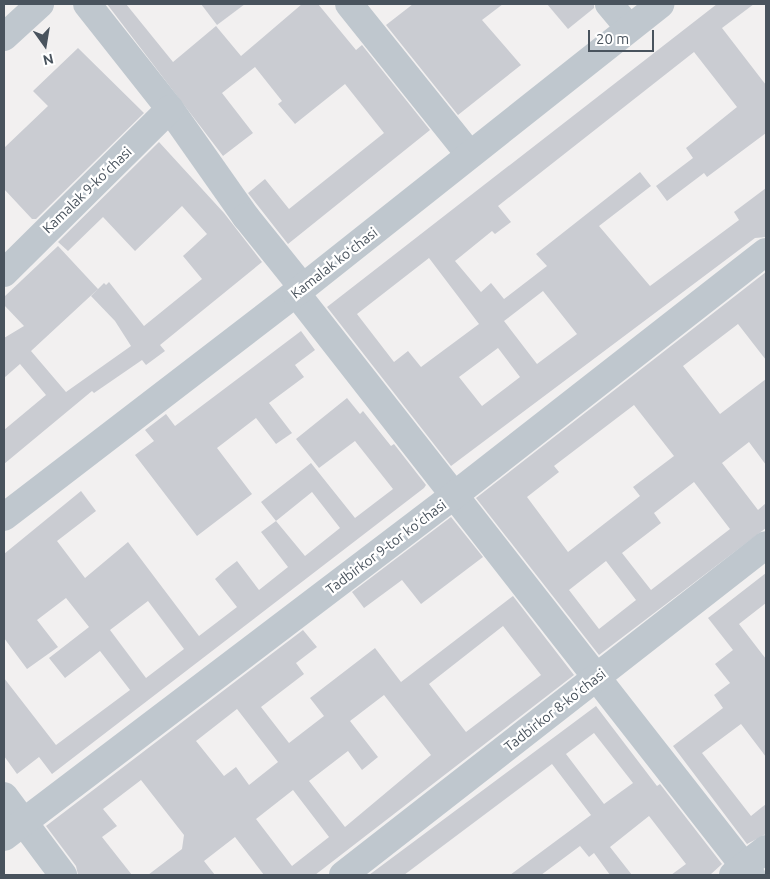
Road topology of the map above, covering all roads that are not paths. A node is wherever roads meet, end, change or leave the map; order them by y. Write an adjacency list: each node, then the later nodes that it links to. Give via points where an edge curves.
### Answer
1 (40, 4): 7 (street)
2 (87, 4): 8 (street)
3 (349, 4): 9 (street)
4 (609, 4): 6 (street)
5 (660, 4): 6 (street, Kamalak koʻchasi)
6 (629, 28): 9 (street, Kamalak koʻchasi)
7 (4, 37)
8 (170, 109): 11 (street, Kamalak 9-koʻchasi); 12 (street)
9 (470, 155): 12 (street, Kamalak koʻchasi)
10 (766, 252): 13 (street, Tadbirkor 9-tor koʻchasi)
11 (4, 273)
12 (300, 290): 13 (street); 14 (street, Kamalak koʻchasi)
13 (452, 497): 16 (street); 18 (street, Tadbirkor 9-tor koʻchasi)
14 (4, 518)
15 (766, 545): 16 (street, Tadbirkor 8-koʻchasi)
16 (596, 678): 20 (street); 22 (street, Tadbirkor 8-koʻchasi)
17 (4, 796): 18 (street)
18 (14, 830): 21 (street)
19 (766, 849): 20 (street)
20 (743, 872)
21 (64, 875)
22 (343, 875)

